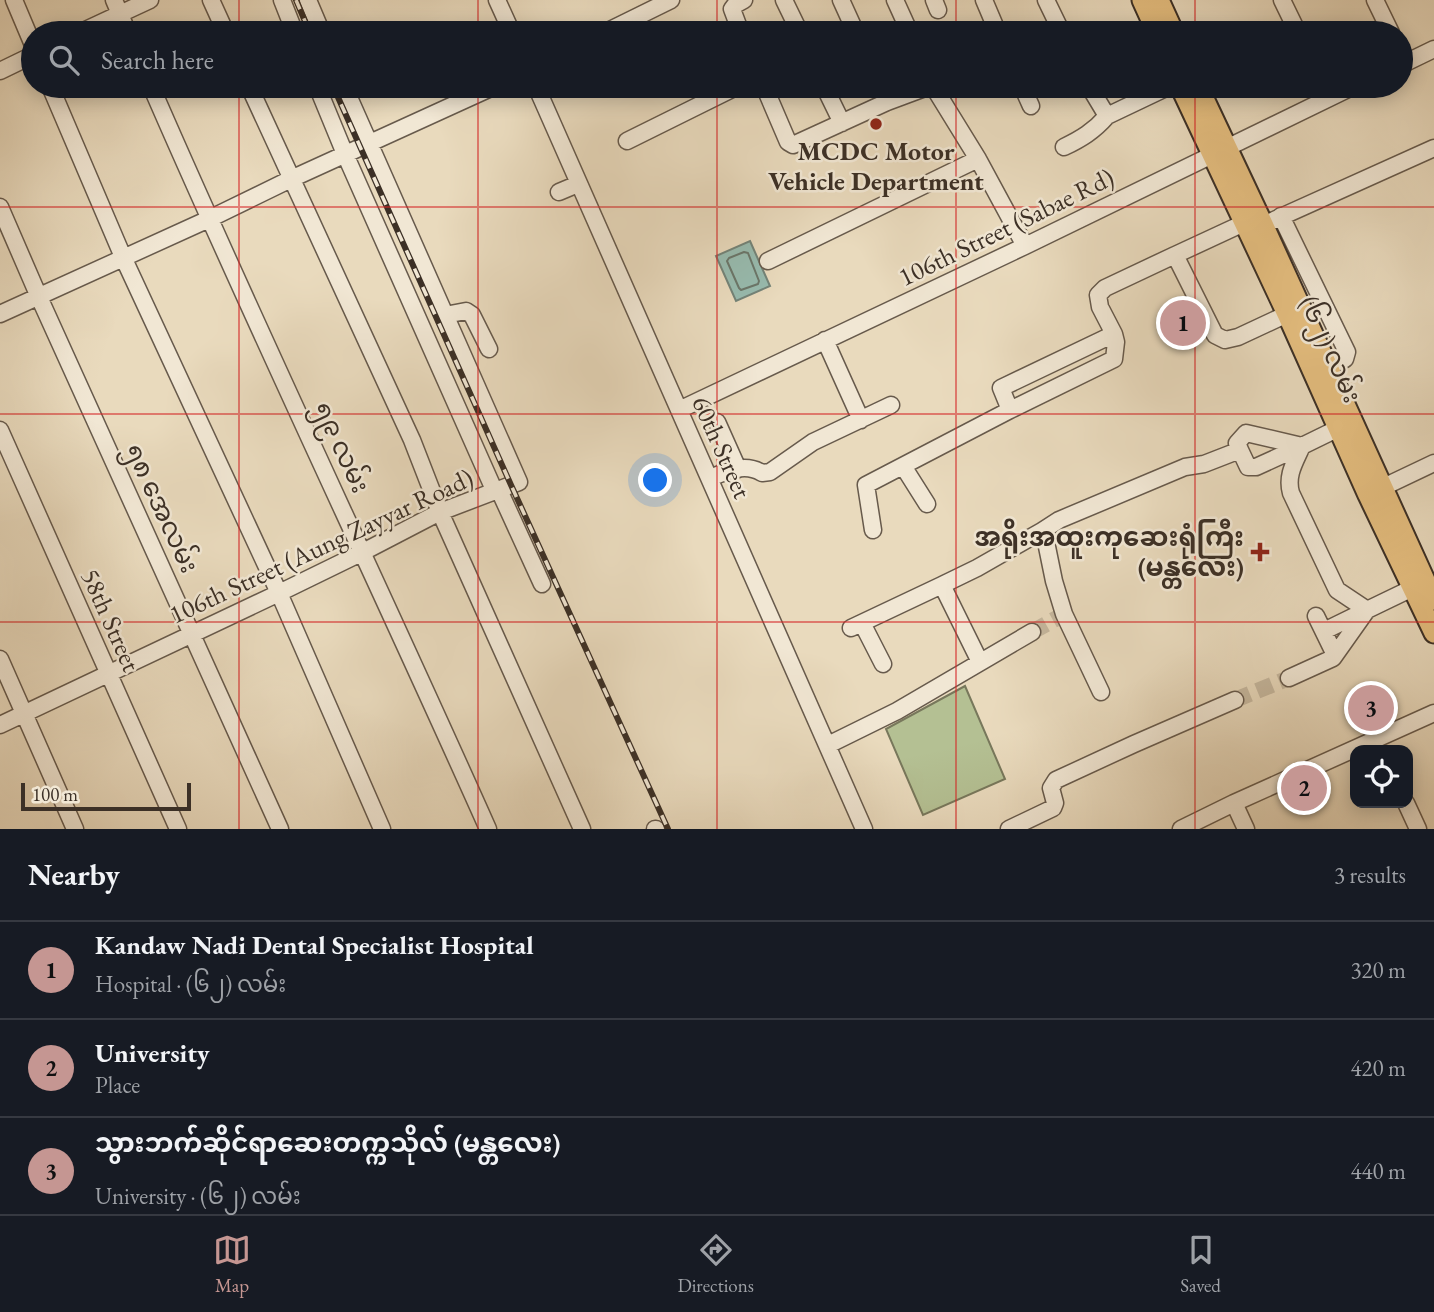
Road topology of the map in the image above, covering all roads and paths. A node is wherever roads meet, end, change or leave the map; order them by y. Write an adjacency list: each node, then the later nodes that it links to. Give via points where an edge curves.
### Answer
1 (14, 0): 19 (street)
2 (150, 0): 18 (street)
3 (211, 0): 21 (street)
4 (282, 0): 22 (street)
5 (309, 0): 23 (street)
6 (497, 0): 24 (street)
7 (671, 0): 25 (street)
8 (744, 0): 26 (street, via 732,9)
9 (784, 0): 27 (street)
10 (841, 0): 28 (street)
11 (895, 0): 29 (street)
12 (984, 0): 30 (street)
13 (1046, 0): 31 (street)
14 (1142, 0): 32 (main road)
15 (1159, 0): 33 (main road)
16 (1282, 0): 34 (street)
17 (1375, 0): 35 (street)
18 (117, 7): 20 (street)
19 (23, 21)
20 (97, 21)
21 (221, 21)
22 (290, 21)
23 (317, 21)
24 (507, 21)
25 (628, 21)
26 (736, 21)
27 (794, 21)
28 (851, 21)
29 (905, 21)
30 (994, 21)
31 (1056, 21)
32 (1152, 21)
33 (1169, 21)
34 (1292, 21)
35 (1385, 21)
36 (1434, 49): 37 (street)
37 (1413, 56)
38 (21, 61): 39 (street)
39 (0, 71)
40 (55, 98): 78 (street)
41 (156, 98): 74 (street, ၅၉ လမ်း)
42 (254, 98): 70 (street)
43 (322, 98): 68 (street)
44 (349, 98): 64 (street, 106th Street (Aung Zayyar Road))
45 (468, 98): 64 (street)
46 (541, 98): 71 (street, 60th Street)
47 (714, 98): 63 (street)
48 (769, 98): 62 (street, via 793,145)
49 (830, 98): 62 (street)
50 (885, 98): 59 (street)
51 (898, 98): 59 (street)
52 (940, 98): 69 (street)
53 (1027, 98): 60 (street)
54 (1096, 98): 61 (street)
55 (1145, 98): 61 (street)
56 (1187, 98): 67 (main road, (၆၂) လမ်း)
57 (1202, 98): 67 (main road, (၆၂) လမ်း)
58 (1314, 98): 67 (street, 106th Street (Sabae Rd))
59 (887, 102): 62 (street)
60 (1031, 106)
61 (1107, 116): 65 (street, via 1083,138)
62 (842, 123)
63 (627, 141)
64 (368, 144): 68 (street); 83 (street, 106th Street (Aung Zayyar Road))
65 (1064, 147)
66 (1434, 148): 75 (street)
67 (1219, 151): 75 (main road, (၆၂) လမ်း); 76 (street, 106th Street (Sabae Rd))
68 (345, 155): 70 (street); 101 (street)
69 (978, 159): 76 (street); 79 (street)
70 (291, 178): 74 (street); 104 (street, via 412,440)
71 (578, 184): 72 (street); 89 (street, 60th Street)
72 (559, 192)
73 (0, 206): 80 (street, ၅၈ အေလမ်း)
74 (209, 219): 78 (street); 107 (street, ၅၉ လမ်း)
75 (1259, 224): 77 (street); 81 (main road, (၆၂) လမ်း); 87 (street, via 1347,352 1345,359)
76 (1025, 246): 85 (street, 106th Street (Sabae Rd))
77 (1175, 255): 81 (street, via 1215,335 1225,341); 84 (street, via 1098,295)
78 (122, 257): 80 (street); 111 (street)
79 (768, 261)
80 (39, 297): 82 (street); 115 (street, ၅၈ အေလမ်း)
81 (1294, 311): 87 (main road, (၆၂) လမ်း)
82 (0, 314)
83 (444, 315): 86 (street, via 467,311); 101 (street, 106th Street (Aung Zayyar Road), via 519,482)
84 (1114, 334): 90 (street, via 1114,359); 90 (street, via 1001,388)
85 (825, 341): 89 (street, 106th Street (Sabae Rd)); 91 (street)
86 (489, 349)
87 (1321, 370): 93 (main road, (၆၂) လမ်း)
88 (891, 405): 91 (street)
89 (679, 410): 100 (street, 60th Street)
90 (1010, 410): 98 (street)
91 (861, 420): 99 (street, via 813,442 770,471)
92 (717, 422): 99 (street)
93 (1345, 425): 95 (street); 102 (main road, (၆၂) လမ်း)
94 (0, 430): 121 (street, 58th Street)
95 (1301, 446): 96 (street, via 1256,467 1248,467); 96 (street, via 1246,433 1237,443); 113 (street, via 1290,473 1291,493 1337,590)
96 (1240, 450): 106 (street, via 1185,467)
97 (1434, 463): 102 (street)
98 (903, 466): 103 (street); 105 (street, via 866,485)
99 (738, 468): 100 (street)
100 (709, 478): 129 (street, 60th Street)
101 (497, 491): 104 (street, 106th Street (Aung Zayyar Road)); 108 (street)
102 (1375, 491): 109 (main road, (၆၂) လမ်း)
103 (927, 504)
104 (440, 512): 107 (street, 106th Street (Aung Zayyar Road)); 137 (street)
105 (873, 530)
106 (1042, 531): 110 (street); 123 (street, via 1061,615)
107 (363, 552): 111 (street, 106th Street (Aung Zayyar Road)); 136 (street, ၅၉ လမ်း)
108 (542, 584)
109 (1419, 584): 112 (main road, (၆၂) လမ်း); 113 (street); 116 (main road, (၆၂) လမ်း)
110 (942, 585): 119 (street); 120 (street, via 857,625)
111 (279, 593): 115 (street, 106th Street (Aung Zayyar Road)); 135 (street)
112 (1434, 600)
113 (1367, 610): 117 (street); 117 (street, via 1320,623)
114 (1032, 632): 119 (street)
115 (193, 634): 121 (street, 106th Street (Aung Zayyar Road)); 134 (street, ၅၈ အေလမ်း)
116 (1434, 634)
117 (1335, 655): 122 (street)
118 (0, 659): 125 (street)
119 (980, 662): 129 (street)
120 (883, 664)
121 (108, 674): 125 (street, 106th Street (Aung Zayyar Road)); 133 (street, 58th Street)
122 (1289, 678)
123 (1101, 692)
124 (1236, 700): 139 (street, via 1056,780 1051,788 1053,808)
125 (25, 713): 127 (street, 106th Street (Aung Zayyar Road)); 132 (street)
126 (1434, 713): 128 (street)
127 (0, 725)
128 (1381, 744): 130 (street)
129 (828, 745): 138 (street, 60th Street)
130 (1234, 803): 140 (street); 141 (street)
131 (1408, 808): 142 (street)
132 (75, 829)
133 (178, 829)
134 (280, 829)
135 (382, 829)
136 (488, 829)
137 (582, 829)
138 (864, 829)
139 (1009, 829)
140 (1181, 829)
141 (1247, 829)
142 (1418, 829)

